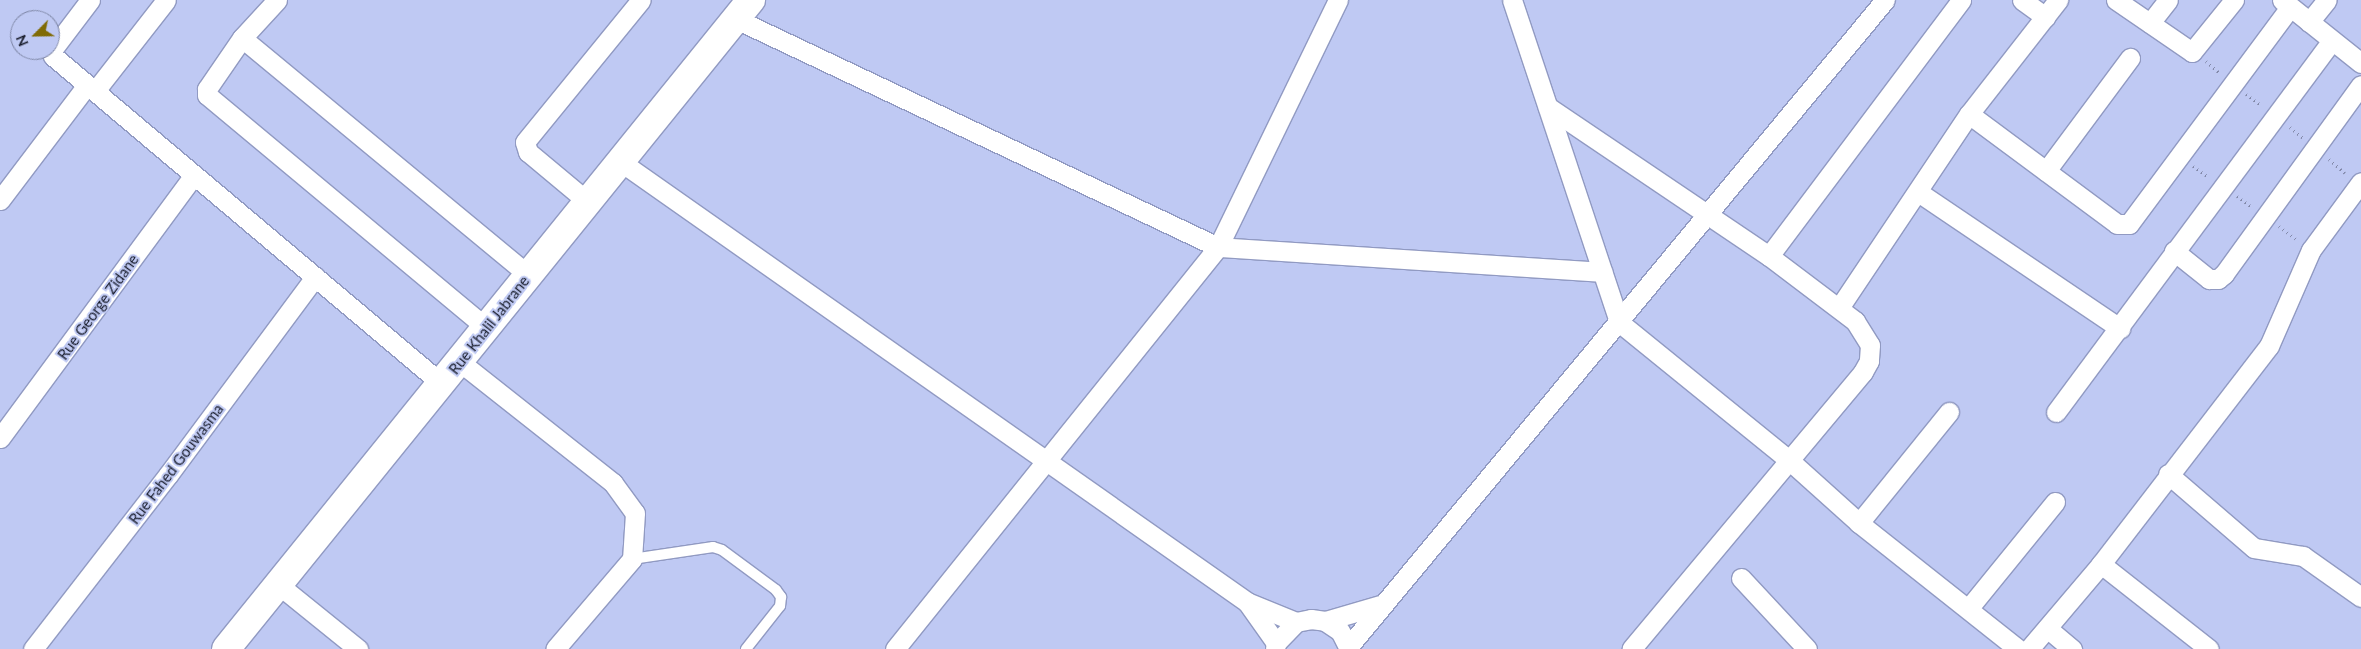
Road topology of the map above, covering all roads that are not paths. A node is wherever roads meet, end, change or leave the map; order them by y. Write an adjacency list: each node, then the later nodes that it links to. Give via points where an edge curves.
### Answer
1 (90, 0): 25 (street, via 52,50 53,56)
2 (166, 0): 25 (street)
3 (277, 0): 20 (street)
4 (641, 0): 34 (street, via 525,142 528,152)
5 (1338, 0): 36 (street)
6 (1512, 0): 26 (street)
7 (1885, 0): 35 (street)
8 (1961, 0): 38 (street)
9 (2022, 0): 17 (street)
10 (2058, 0): 17 (street)
11 (2116, 0): 19 (street)
12 (2168, 0): 19 (street)
13 (2234, 0): 19 (street, via 2194,51)
14 (2327, 0): 18 (street)
15 (2286, 3): 18 (street); 29 (street, via 2181,158 2134,220 2123,226)
16 (743, 10): 28 (street, Rue Khalil Jabrane); 36 (street)
17 (2045, 17): 27 (street)
18 (2309, 22): 21 (street)
19 (2150, 23)
20 (242, 38): 40 (street); 44 (street, via 207,89 207,95)
21 (2332, 41): 23 (street); 37 (street)
22 (2130, 58): 29 (street)
23 (2361, 63)
24 (2361, 85): 37 (street, via 2218,279 2209,279)
25 (91, 88): 30 (street); 33 (street)
26 (1548, 107): 35 (street); 39 (street)
27 (1970, 114): 29 (street); 32 (street)
28 (621, 162): 34 (street, Rue Khalil Jabrane); 51 (street)
29 (2046, 171)
30 (194, 175): 41 (street); 50 (street, Rue George Zidane)
31 (2361, 182): 53 (street, via 2311,250 2269,346)
32 (1918, 192): 42 (street); 45 (street)
33 (0, 200)
34 (588, 202): 40 (street, Rue Khalil Jabrane)
35 (1708, 214): 38 (street); 43 (street)
36 (1218, 247): 39 (street); 51 (street)
37 (2174, 251): 45 (street)
38 (1769, 256): 42 (street)
39 (1602, 272): 43 (street)
40 (528, 275): 44 (street, Rue Khalil Jabrane)
41 (315, 277): 47 (street); 69 (street, Rue Fahed Gouwasma, via 168,476)
42 (1839, 308): 52 (street, via 1865,332 1870,345 1869,361)
43 (1619, 322): 52 (street); 62 (street)
44 (485, 327): 46 (street, Rue Khalil Jabrane)
45 (2120, 328): 49 (street)
46 (460, 362): 47 (street, Rue Khalil Jabrane); 56 (street, via 613,483 635,513)
47 (442, 384): 59 (street, Rue Khalil Jabrane)
48 (1949, 412): 55 (street)
49 (2056, 412)
50 (0, 438)
51 (1045, 460): 61 (street); 74 (street)
52 (1790, 461): 55 (street); 75 (street)
53 (2168, 474): 57 (street); 60 (street, via 2254,548 2303,556)
54 (2056, 502): 63 (street)
55 (1859, 523): 63 (street)
56 (632, 559): 72 (street); 73 (lane, via 714,548 722,550 776,590 782,597 780,606)
57 (2101, 564): 66 (street); 80 (street)
58 (1741, 578): 76 (street)
59 (279, 585): 70 (street, Rue Khalil Jabrane); 71 (street)
60 (2361, 597)
61 (1247, 602): 65 (street); 67 (street)
62 (1380, 605): 64 (street); 68 (street)
63 (1968, 609): 77 (street)
64 (1325, 621): 65 (street); 68 (street, via 1340,631)
65 (1296, 622): 67 (street)
66 (2047, 628): 78 (street); 79 (street)
67 (1276, 646)
68 (1349, 648)
69 (33, 649)
70 (226, 649)
71 (358, 649)
72 (555, 649)
73 (746, 649)
74 (895, 649)
75 (1632, 649)
76 (1807, 649)
77 (2018, 649)
78 (2029, 649)
79 (2072, 649)
80 (2209, 649)

